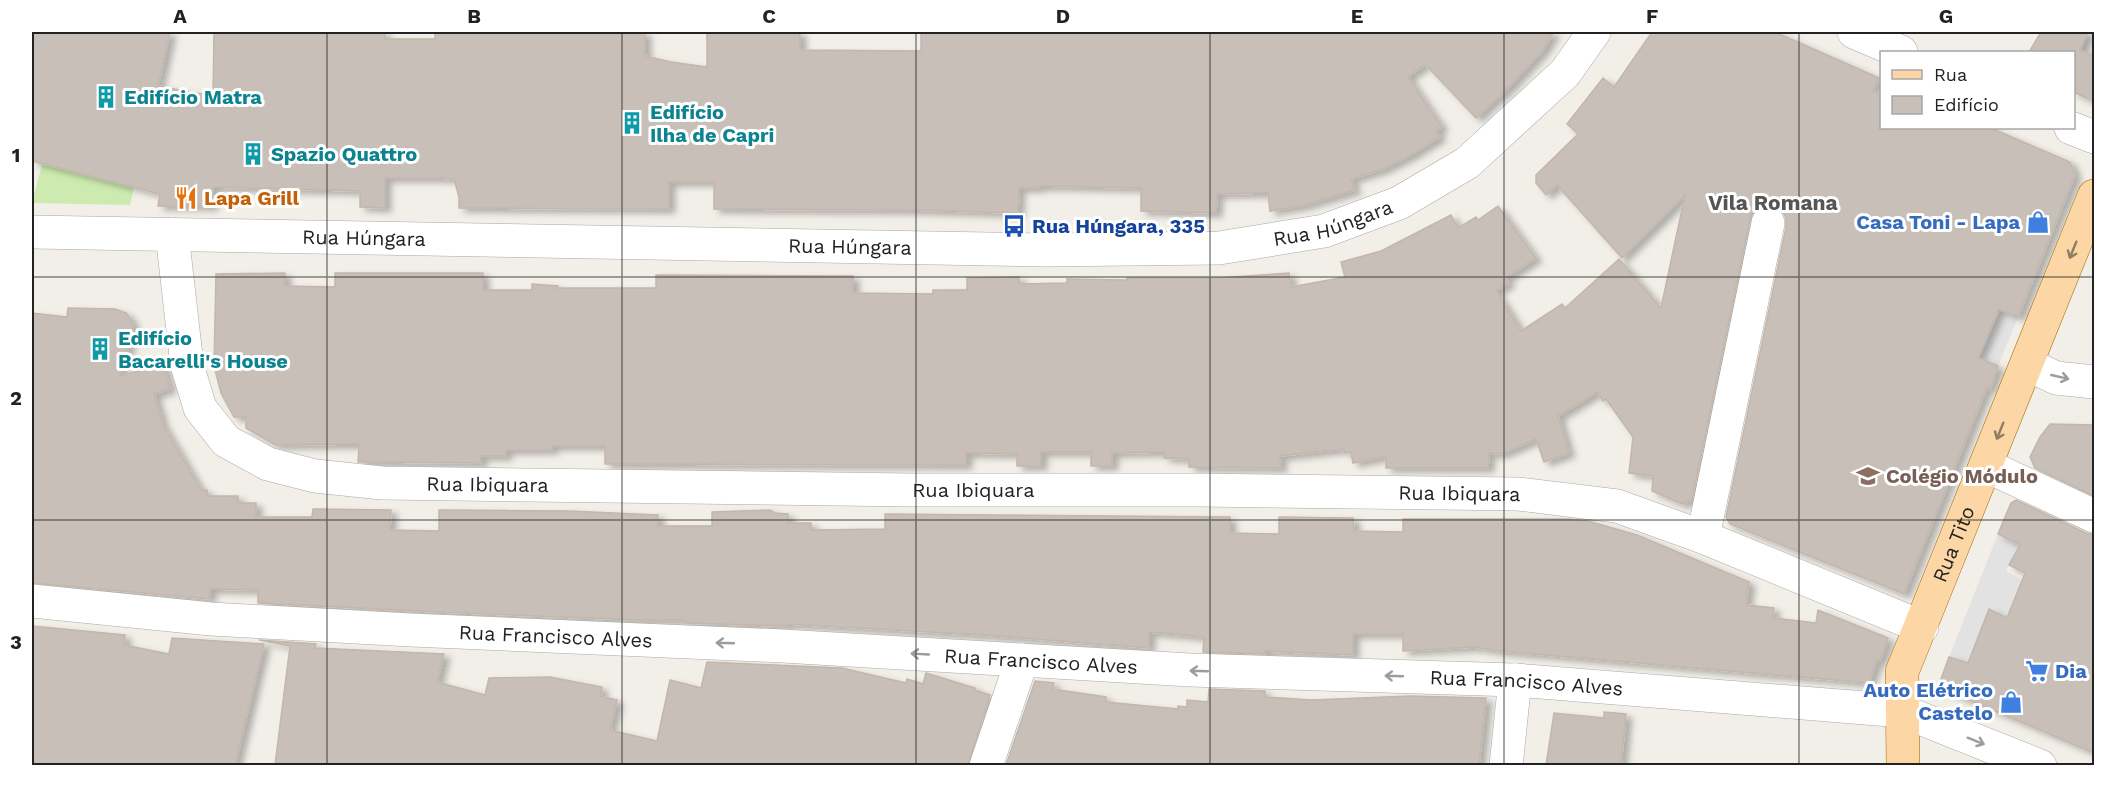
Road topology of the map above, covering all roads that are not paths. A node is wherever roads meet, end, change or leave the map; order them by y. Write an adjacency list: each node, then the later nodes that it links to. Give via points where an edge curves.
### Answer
1 (1594, 32): 9 (street, Rua Húngara, via 1565,73 1467,163 1408,198 1324,231 1220,248 1044,250)
2 (1854, 32): 3 (street)
3 (1899, 51)
4 (2074, 129): 5 (street)
5 (2094, 137)
6 (2094, 196): 10 (main road, Rua Tito, one-way to 10)
7 (1768, 223): 14 (street)
8 (32, 232): 9 (street, Rua Húngara)
9 (172, 234): 14 (street, Rua Ibiquara, via 187,365 200,408 226,441 268,464 315,476 381,483 1518,494 1617,506)
10 (2027, 364): 11 (street, one-way to 11, via 2056,378); 12 (main road, Rua Tito, one-way to 12)
11 (2094, 382)
12 (1987, 466): 13 (street); 16 (main road, Rua Tito)
13 (2094, 516)
14 (1703, 537): 16 (street, Rua Ibiquara)
15 (32, 601): 17 (street, Rua Francisco Alves, one-way to 15, via 212,619)
16 (1922, 627): 19 (main road, Rua Tito, via 1902,672)
17 (1022, 660): 18 (street, Rua Francisco Alves, one-way to 17, via 1190,670); 20 (street)
18 (1515, 680): 19 (street, Rua Francisco Alves); 21 (street)
19 (1902, 711): 22 (main road, Rua Tito); 23 (street, Rua Francisco Alves, one-way to 23)
20 (986, 765)
21 (1506, 765)
22 (1903, 765)
23 (2040, 765)

